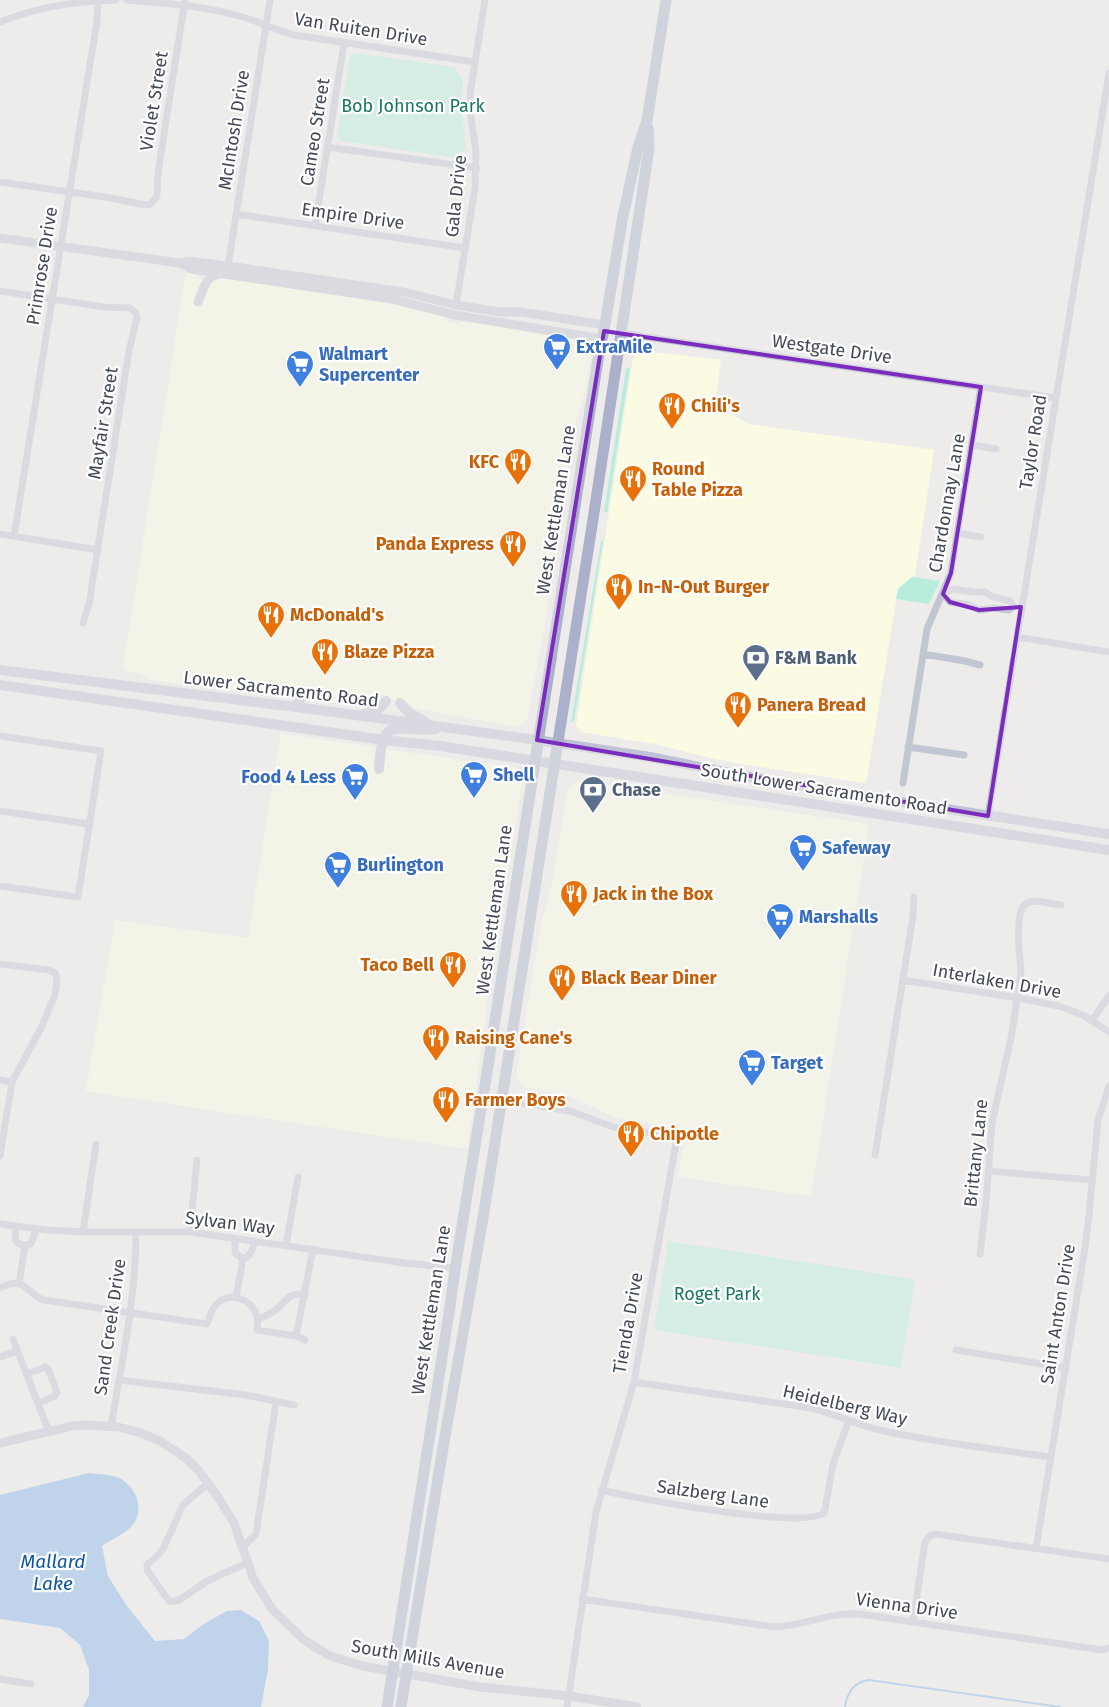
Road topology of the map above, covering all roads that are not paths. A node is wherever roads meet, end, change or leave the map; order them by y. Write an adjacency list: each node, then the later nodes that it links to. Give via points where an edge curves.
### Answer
1 (98, 0): 2 (street); 8 (street, via 45,8); 17 (street, Primrose Drive)
2 (116, 0)
3 (127, 0): 7 (street, Van Ruiten Drive)
4 (270, 0): 9 (street, McIntosh Drive)
5 (485, 0): 11 (street, Gala Drive)
6 (666, 0): 13 (main road, West Kettleman Lane)
7 (185, 3): 9 (street, Van Ruiten Drive); 17 (street, Violet Street, via 157,196 151,204 142,205)
8 (0, 22)
9 (266, 25): 10 (street, Van Ruiten Drive); 18 (street, McIntosh Drive)
10 (344, 43): 11 (street, Van Ruiten Drive); 14 (street, Cameo Street)
11 (475, 62): 15 (street, Gala Drive, via 470,112)
12 (1109, 73): 32 (street, Taylor Road)
13 (647, 121): 29 (main road, West Kettleman Lane, via 622,221); 30 (main road, West Kettleman Lane, via 649,148)
14 (328, 147): 15 (street); 19 (street, Cameo Street)
15 (477, 168): 22 (street, Gala Drive)
16 (0, 182): 17 (street)
17 (69, 192): 21 (street, Primrose Drive)
18 (236, 214): 19 (street, Empire Drive); 25 (street, McIntosh Drive)
19 (315, 226): 22 (street, Empire Drive)
20 (0, 238): 21 (street)
21 (60, 247): 23 (street); 27 (street, Primrose Drive)
22 (466, 248): 28 (street, Gala Drive)
23 (180, 264): 24 (street); 25 (street, via 188,261)
24 (191, 269): 25 (street); 25 (street, via 201,276 198,302 209,278)
25 (226, 270): 28 (street, via 403,292)
26 (0, 291): 27 (street, Mayfair Street)
27 (52, 299): 37 (street, Primrose Drive); 39 (street, Mayfair Street, via 130,308 137,317)
28 (456, 310): 29 (street); 29 (street, via 521,312)
29 (604, 331): 30 (street, Westgate Drive); 59 (main road, West Kettleman Lane)
30 (621, 333): 31 (street, Westgate Drive); 60 (main road, West Kettleman Lane)
31 (981, 387): 32 (street, Westgate Drive); 33 (street, Chardonnay Lane)
32 (1055, 398): 43 (street, Taylor Road)
33 (972, 445): 34 (street); 35 (street, Chardonnay Lane)
34 (996, 449)
35 (958, 533): 38 (street); 41 (street, Chardonnay Lane, via 951,573)
36 (0, 534): 37 (street)
37 (14, 536): 39 (street)
38 (981, 538)
39 (98, 550): 44 (street, Mayfair Street)
40 (973, 592): 41 (street, via 954,589); 42 (street); 43 (street, via 985,592)
41 (943, 594): 42 (street, via 950,602); 47 (street, Chardonnay Lane, via 929,623)
42 (970, 605): 43 (street, via 982,610)
43 (1018, 607): 45 (street, Taylor Road)
44 (83, 623)
45 (1017, 637): 46 (street); 68 (street, Taylor Road)
46 (1109, 652)
47 (923, 654): 48 (street); 61 (street, Chardonnay Lane)
48 (980, 665)
49 (0, 670): 54 (main road, Lower Sacramento Road)
50 (0, 685): 58 (main road, Lower Sacramento Road)
51 (298, 695): 54 (main road)
52 (386, 701): 55 (main road, via 380,708 365,714)
53 (400, 703): 56 (main road, via 420,719)
54 (296, 707): 55 (main road, Lower Sacramento Road)
55 (350, 714): 56 (main road, Lower Sacramento Road)
56 (444, 727): 58 (main road, via 430,731 393,729 387,732); 59 (main road, Lower Sacramento Road)
57 (0, 736): 69 (street, via 101,751)
58 (384, 740): 63 (main road, Lower Sacramento Road); 65 (main road)
59 (537, 740): 60 (main road, Lower Sacramento Road); 63 (main road, West Kettleman Lane)
60 (557, 743): 64 (main road, West Kettleman Lane); 68 (main road, South Lower Sacramento Road)
61 (908, 747): 62 (street); 66 (street, Chardonnay Lane)
62 (964, 755)
63 (534, 760): 64 (main road, South Lower Sacramento Road); 85 (main road, West Kettleman Lane)
64 (554, 763): 70 (main road, South Lower Sacramento Road); 86 (main road, West Kettleman Lane)
65 (379, 769)
66 (903, 783)
67 (0, 811): 69 (street)
68 (988, 816): 70 (main road, via 981,823 959,821); 71 (main road, South Lower Sacramento Road)
69 (89, 824): 73 (street, via 78,897)
70 (948, 825): 72 (main road, South Lower Sacramento Road)
71 (1109, 834)
72 (1109, 850)
73 (0, 886)
74 (914, 897): 77 (street)
75 (1061, 905): 79 (street, Brittany Lane, via 1033,902 1021,910)
76 (0, 964): 83 (street, via 50,970 57,979 50,1008)
77 (903, 980): 79 (street, Interlaken Drive); 88 (street)
78 (1109, 996): 80 (street)
79 (1018, 998): 80 (street, Interlaken Drive, via 1067,1008); 91 (street, Brittany Lane, via 994,1111)
80 (1092, 1020): 81 (street, Interlaken Drive)
81 (1109, 1032)
82 (0, 1080): 83 (street)
83 (12, 1082): 89 (street)
84 (1109, 1086): 93 (street, Saint Anton Drive, via 1098,1120)
85 (484, 1097): 86 (street, Tienda Drive); 107 (main road, West Kettleman Lane)
86 (501, 1099): 123 (street, Tienda Drive, via 570,1111 613,1127 677,1137); 142 (main road, West Kettleman Lane)
87 (96, 1144): 97 (street)
88 (875, 1155)
89 (0, 1156)
90 (197, 1160): 99 (street)
91 (988, 1171): 93 (street); 105 (street, Brittany Lane)
92 (298, 1176): 102 (street)
93 (1092, 1180): 120 (street, Saint Anton Drive, via 1084,1254)
94 (0, 1224): 95 (street, Sylvan Way)
95 (16, 1226): 96 (street, Sylvan Way); 103 (street, via 15,1240)
96 (36, 1229): 97 (street, Sylvan Way); 103 (street, via 31,1244)
97 (83, 1232): 98 (street, Sylvan Way)
98 (136, 1232): 99 (street, Sylvan Way); 112 (street, Sand Creek Drive)
99 (190, 1232): 100 (street, Sylvan Way)
100 (235, 1238): 101 (street, Sylvan Way); 106 (street, via 235,1253)
101 (255, 1240): 102 (street, Sylvan Way); 106 (street, via 252,1253)
102 (286, 1245): 104 (street, Sylvan Way)
103 (24, 1246): 108 (street)
104 (313, 1249): 107 (street, Sylvan Way); 110 (street)
105 (980, 1254)
106 (242, 1258): 111 (street)
107 (455, 1268): 141 (main road, West Kettleman Lane)
108 (19, 1284): 109 (street); 112 (street, via 44,1300)
109 (0, 1288)
110 (305, 1294): 113 (street, via 288,1297 276,1310); 114 (street)
111 (236, 1297): 112 (street, via 216,1304 207,1324); 113 (street, via 249,1304)
112 (130, 1312): 122 (street, Sand Creek Drive)
113 (258, 1319): 114 (street, via 257,1330)
114 (296, 1336): 116 (street)
115 (13, 1339): 118 (street)
116 (305, 1340)
117 (956, 1350): 120 (street)
118 (17, 1351): 119 (street); 121 (street)
119 (0, 1357)
120 (1065, 1368): 131 (street, Saint Anton Drive)
121 (26, 1374): 125 (street); 125 (street, via 45,1367 48,1369 57,1392)
122 (119, 1380): 124 (street, via 246,1395); 128 (street, Sand Creek Drive)
123 (634, 1382): 127 (street, Heidelberg Way, via 811,1408); 133 (street, Tienda Drive)
124 (276, 1402): 126 (street); 134 (street, via 256,1534)
125 (39, 1403): 129 (street)
126 (294, 1406)
127 (849, 1420): 131 (street, Heidelberg Way, via 891,1432); 133 (street, Salzberg Lane, via 833,1464 825,1510 821,1515 807,1518 762,1517 639,1499)
128 (111, 1426): 129 (street, South Mills Avenue, via 72,1426); 132 (street, South Mills Avenue, via 160,1441 186,1458)
129 (49, 1432): 130 (street, South Mills Avenue)
130 (0, 1443)
131 (1050, 1457): 135 (street, Saint Anton Drive)
132 (208, 1483): 134 (street, South Mills Avenue, via 234,1523); 137 (street, via 183,1505 164,1547 147,1565 147,1570 169,1601 178,1602 207,1581)
133 (602, 1490): 138 (street, Tienda Drive)
134 (242, 1548): 137 (street, South Mills Avenue)
135 (1036, 1548): 136 (street); 139 (street, via 938,1534 930,1536 925,1542)
136 (1109, 1559)
137 (248, 1563): 141 (street, South Mills Avenue, via 253,1578 272,1609 304,1640 340,1660)
138 (582, 1599): 139 (street, Vienna Drive, via 774,1627 846,1613); 145 (street, Tienda Drive)
139 (912, 1622): 140 (street, Vienna Drive, via 1102,1650)
140 (1109, 1648)
141 (392, 1671): 142 (street, South Mills Avenue); 146 (main road, West Kettleman Lane)
142 (407, 1674): 145 (street, South Mills Avenue, via 480,1687); 147 (main road, West Kettleman Lane)
143 (0, 1679): 144 (street)
144 (31, 1684)
145 (569, 1696): 148 (street, Tienda Drive); 149 (street, South Mills Avenue)
146 (386, 1707)
147 (401, 1707)
148 (567, 1707)
149 (637, 1707)

